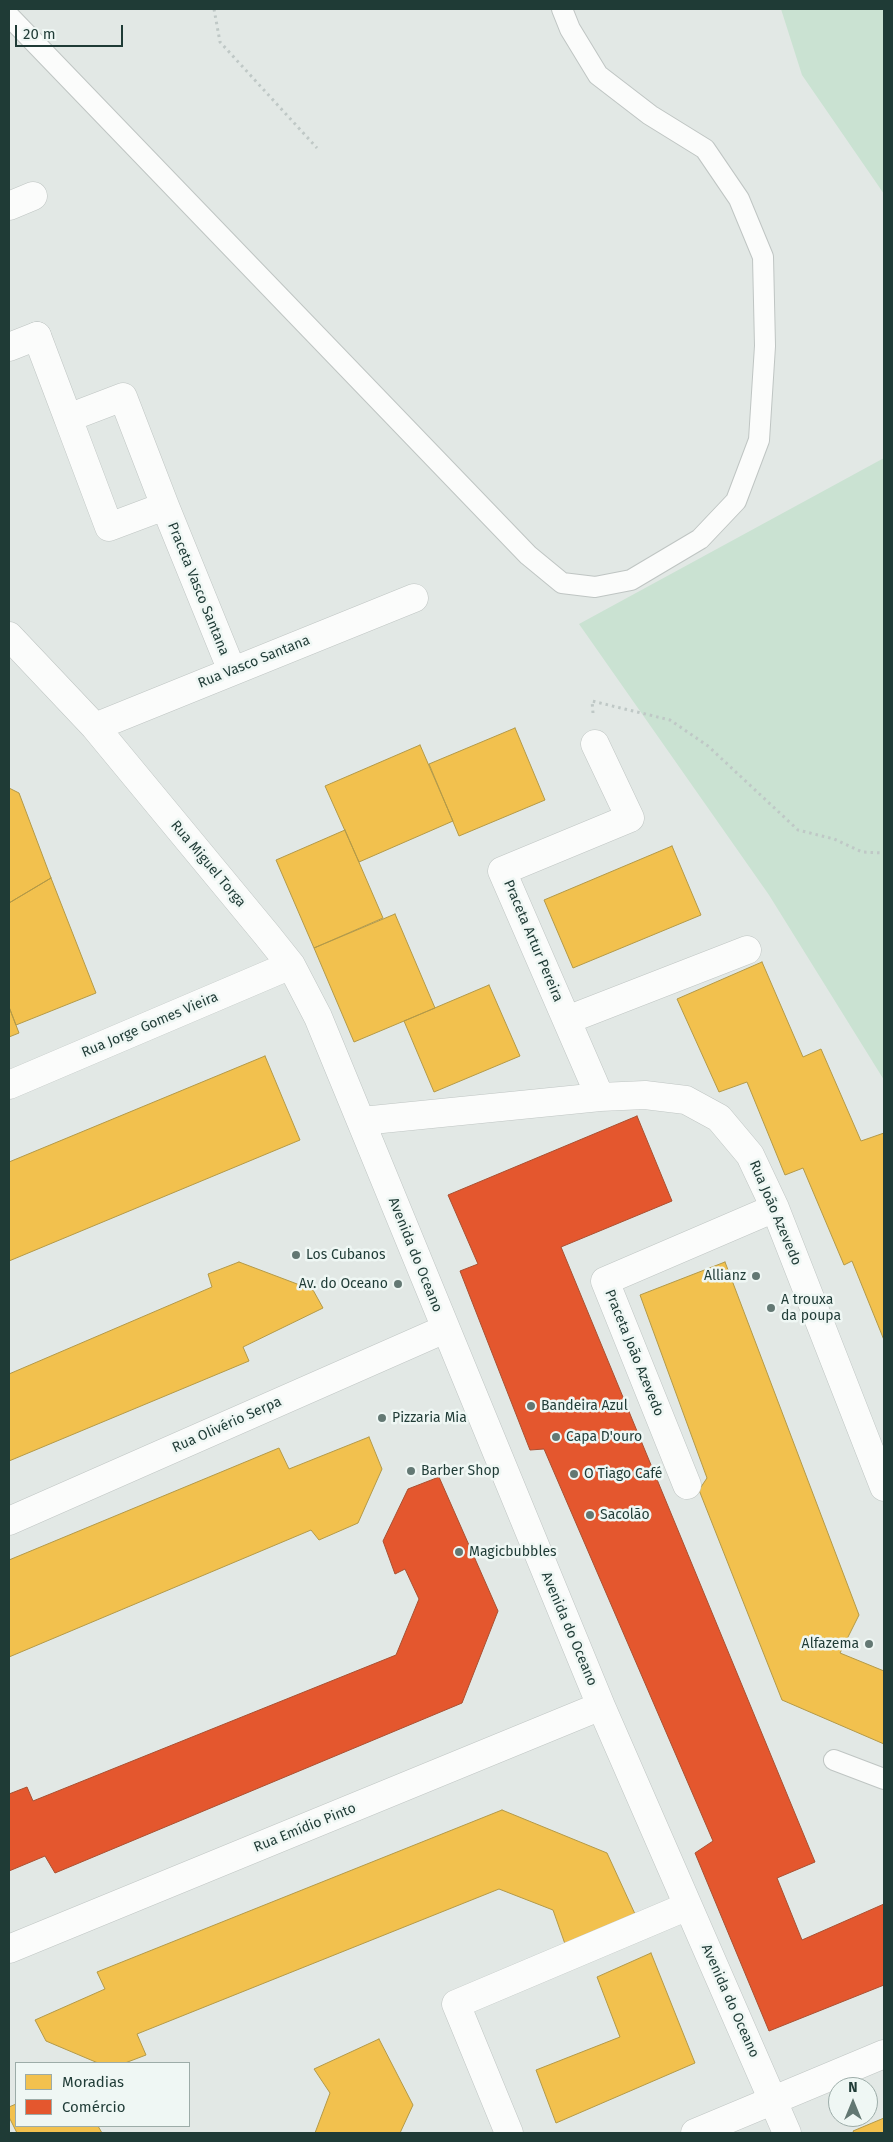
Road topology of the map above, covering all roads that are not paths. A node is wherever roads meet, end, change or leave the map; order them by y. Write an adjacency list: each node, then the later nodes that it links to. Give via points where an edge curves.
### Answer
1 (562, 9): 2 (lane, via 570,29 598,75 650,115 706,149 739,199 763,257 765,346 759,440 736,501 700,539 631,580 595,588 562,583 528,555)
2 (9, 16)
3 (9, 347): 4 (street, via 37,336)
4 (68, 418): 5 (street, Praceta Vasco Santana, via 123,397); 5 (street, Praceta Vasco Santana, via 109,527)
5 (165, 506): 8 (street, Praceta Vasco Santana)
6 (414, 598): 8 (street, Rua Vasco Santana)
7 (9, 636): 9 (street, Rua Miguel Torga)
8 (232, 671): 9 (street, Rua Vasco Santana)
9 (95, 727): 12 (street, Rua Miguel Torga)
10 (595, 744): 13 (street, Praceta Artur Pereira, via 630,818 502,871)
11 (747, 950): 13 (street)
12 (291, 965): 14 (street, Rua Jorge Gomes Vieira); 16 (street, Rua Miguel Torga, via 318,1016)
13 (567, 1020): 15 (street, Praceta Artur Pereira)
14 (9, 1085)
15 (600, 1097): 16 (street, Rua João Azevedo); 17 (street, Rua João Azevedo, via 645,1094 686,1100 719,1118 750,1155)
16 (362, 1121): 18 (street, Avenida do Oceano)
17 (776, 1208): 19 (street, Praceta João Azevedo, via 605,1281); 20 (street, Rua João Azevedo)
18 (445, 1329): 21 (street, Rua Olivério Serpa); 22 (street, Avenida do Oceano)
19 (687, 1485)
20 (884, 1487)
21 (9, 1521)
22 (601, 1706): 25 (street, Avenida do Oceano); 26 (street, Rua Emídio Pinto)
23 (834, 1760): 24 (lane)
24 (884, 1780)
25 (688, 1906): 28 (street, Avenida do Oceano); 29 (street, via 456,2004)
26 (9, 1949)
27 (884, 2054): 28 (street)
28 (773, 2100): 30 (street); 31 (street, Avenida do Oceano)
29 (509, 2133)
30 (695, 2133)
31 (787, 2133)

